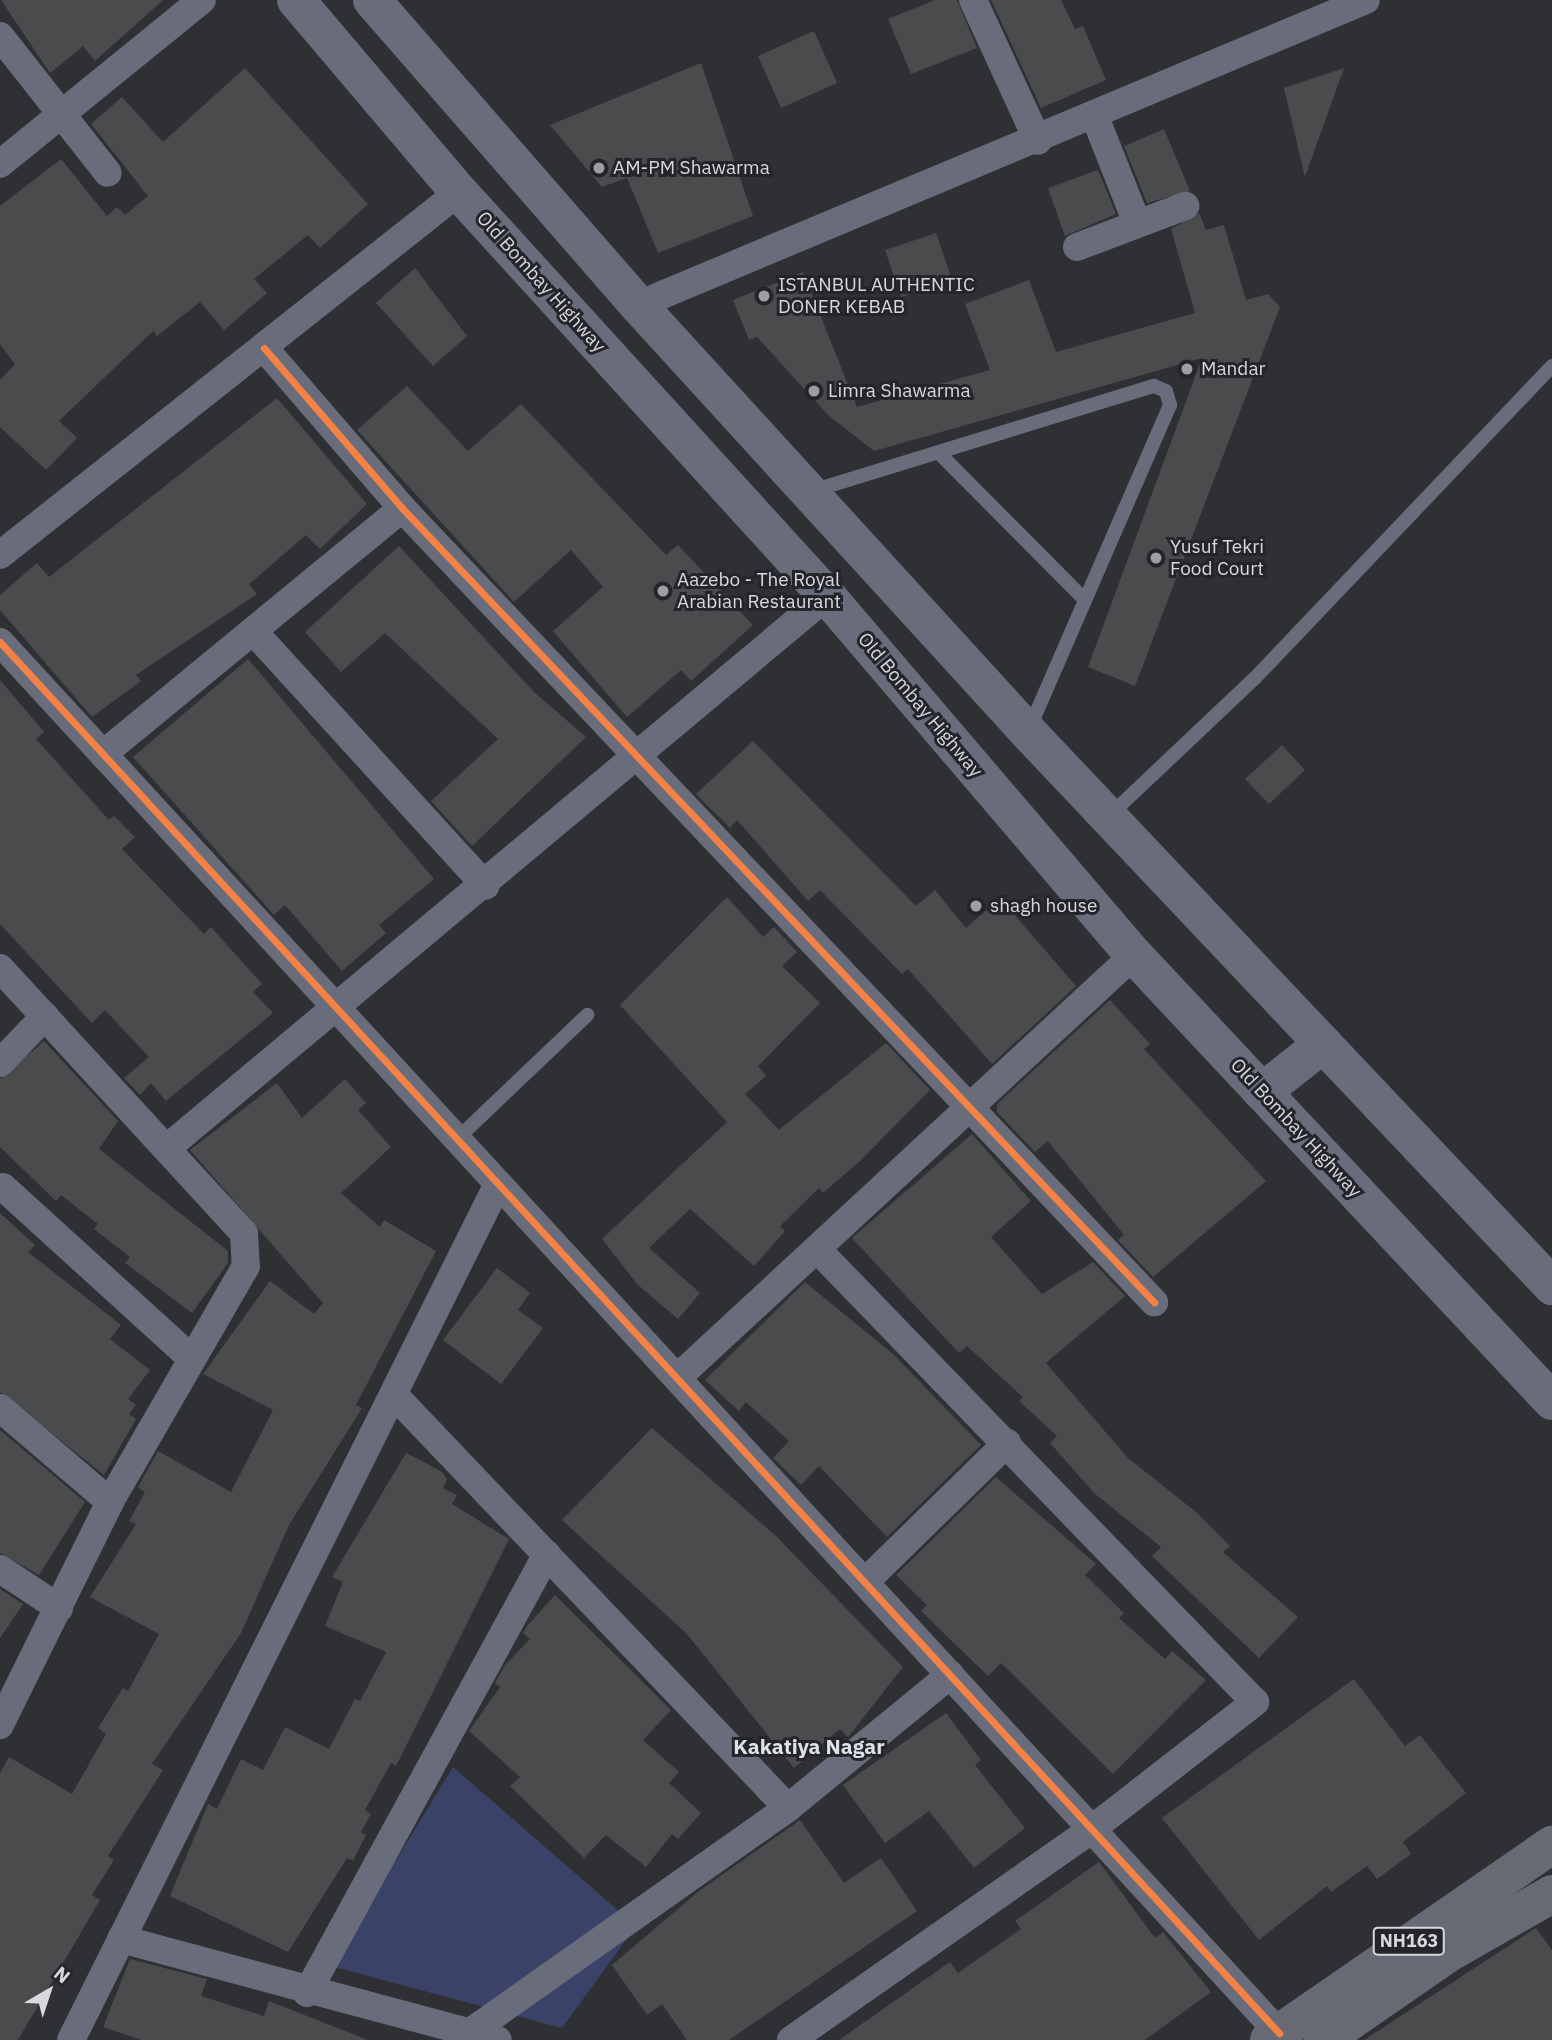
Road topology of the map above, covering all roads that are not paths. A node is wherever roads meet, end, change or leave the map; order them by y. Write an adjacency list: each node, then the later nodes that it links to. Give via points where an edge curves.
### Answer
1 (202, 0): 7 (street)
2 (296, 0): 12 (main road, Old Bombay Highway)
3 (974, 0): 9 (street)
4 (1366, 0): 8 (street)
5 (381, 2): 16 (main road)
6 (0, 36): 7 (street)
7 (62, 113): 10 (street); 11 (street)
8 (1095, 117): 9 (street); 14 (street)
9 (1038, 141): 16 (street)
10 (0, 164)
11 (108, 173)
12 (459, 192): 17 (street); 23 (main road, Old Bombay Highway)
13 (1185, 206): 14 (street)
14 (1138, 223): 15 (street)
15 (1077, 247)
16 (638, 305): 20 (main road)
17 (264, 348): 21 (street); 22 (street)
18 (1552, 366): 30 (lane, via 1255,678)
19 (939, 453): 20 (lane); 24 (lane); 24 (lane, via 1153,386 1166,391 1170,405)
20 (811, 491): 27 (main road)
21 (402, 508): 25 (street); 29 (street)
22 (0, 555)
23 (827, 596): 29 (street); 32 (main road, Old Bombay Highway)
24 (1084, 599): 27 (lane)
25 (253, 631): 28 (street); 31 (street)
26 (0, 642): 28 (street)
27 (1028, 732): 30 (main road)
28 (103, 754): 34 (street)
29 (640, 757): 31 (street); 40 (street)
30 (1109, 817): 37 (main road)
31 (486, 886): 34 (street)
32 (1134, 955): 39 (main road, Old Bombay Highway); 40 (street)
33 (0, 968): 36 (street)
34 (335, 1006): 41 (street); 42 (street)
35 (587, 1015): 41 (lane)
36 (45, 1016): 38 (street); 42 (street)
37 (1323, 1044): 39 (main road); 46 (main road)
38 (0, 1063)
39 (1262, 1092): 51 (main road, Old Bombay Highway)
40 (973, 1104): 45 (street); 47 (street)
41 (457, 1139): 43 (street)
42 (166, 1148): 48 (street, via 244,1233 246,1266)
43 (498, 1184): 49 (street); 50 (street)
44 (3, 1187): 48 (street)
45 (817, 1249): 49 (street); 53 (street)
46 (1552, 1286)
47 (1154, 1302)
48 (191, 1358): 54 (street)
49 (677, 1378): 57 (street)
50 (396, 1397): 55 (street); 65 (street)
51 (1552, 1401)
52 (0, 1408): 54 (street)
53 (1007, 1443): 57 (street); 62 (street, via 1255,1702)
54 (110, 1502): 58 (street)
55 (547, 1554): 61 (street); 66 (street)
56 (0, 1569): 58 (street)
57 (865, 1582): 59 (street)
58 (59, 1608): 60 (street)
59 (950, 1675): 61 (street); 62 (street)
60 (0, 1725)
61 (788, 1808): 67 (street)
62 (1092, 1829): 68 (street); 71 (street)
63 (1552, 1845): 68 (highway, NH163)
64 (1552, 1894): 72 (highway, NH163, via 1447,1954)
65 (121, 1938): 66 (street); 69 (street)
66 (307, 1993): 67 (street)
67 (469, 2033): 70 (street)
68 (1274, 2036)
69 (71, 2040)
70 (498, 2040)
71 (791, 2040)
72 (1323, 2040)

